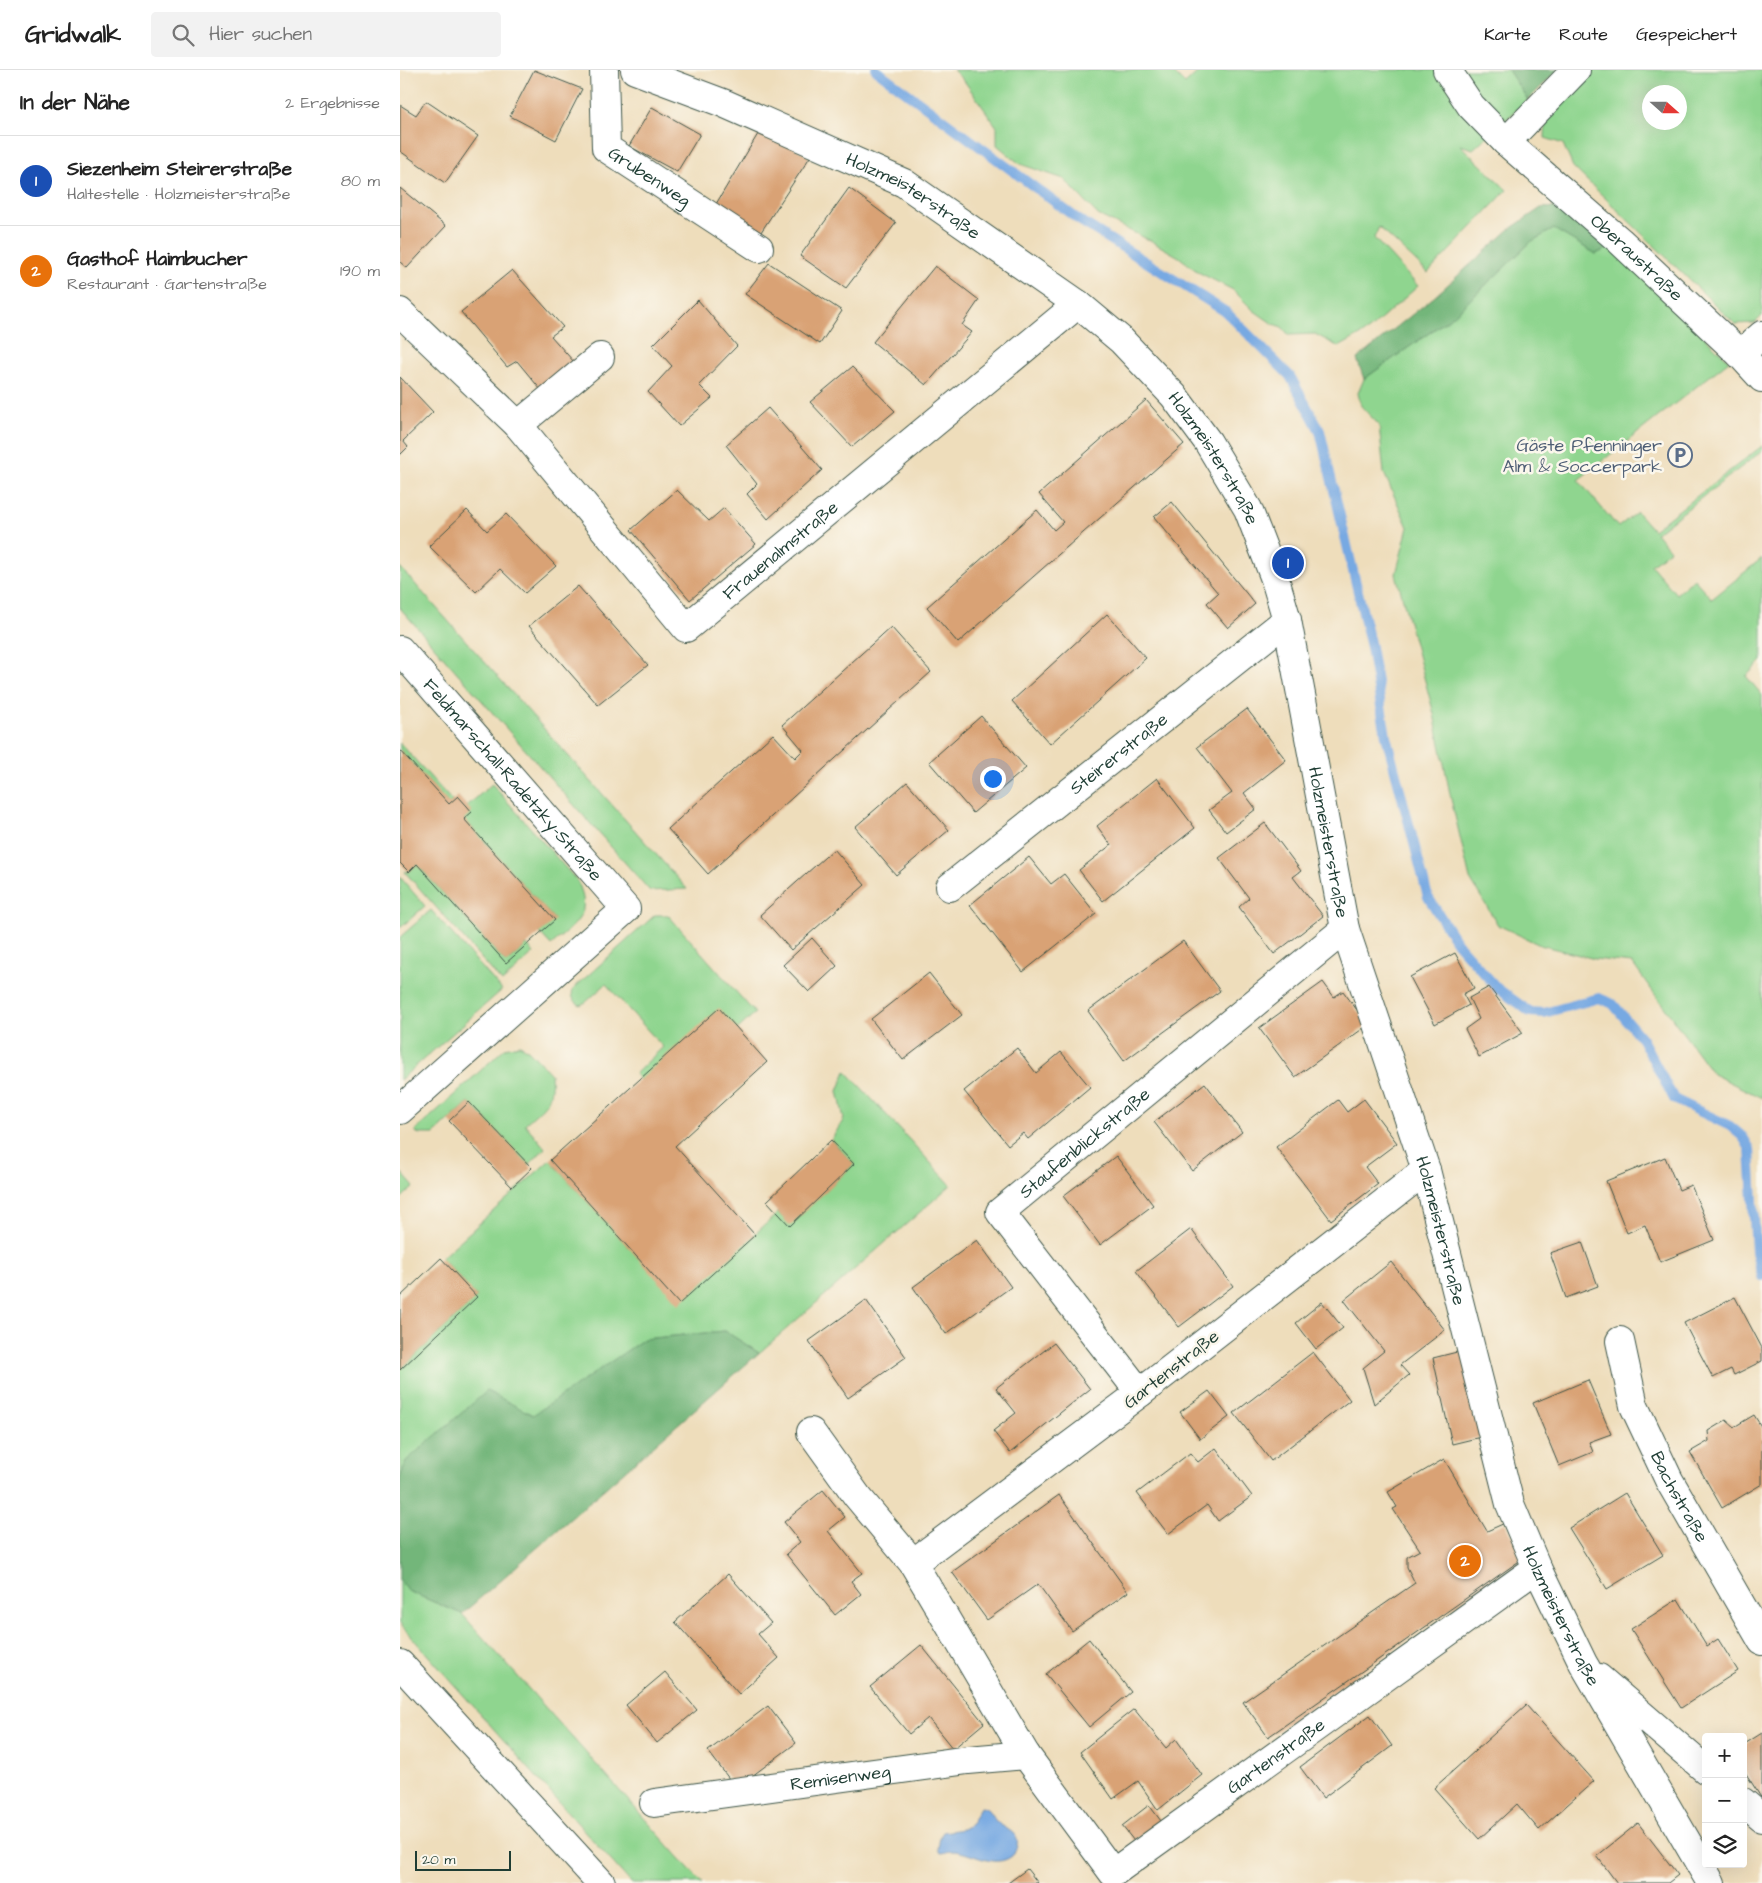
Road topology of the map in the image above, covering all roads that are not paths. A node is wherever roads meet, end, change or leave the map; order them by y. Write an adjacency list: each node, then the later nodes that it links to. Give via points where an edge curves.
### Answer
1 (604, 70): 6 (street, Grubenweg, via 606,148)
2 (635, 70): 7 (street, Holzmeisterstraße, via 723,103 904,183)
3 (1447, 70): 5 (street, Oberaustraße, via 1471,106)
4 (1576, 70): 5 (street)
5 (1506, 142): 10 (street, Oberaustraße, via 1620,241)
6 (759, 248)
7 (1078, 304): 13 (street, Frauenalmstraße, via 686,628); 14 (street, Holzmeisterstraße, via 1121,340 1168,389 1208,442 1248,509 1275,579)
8 (400, 312): 13 (street, Frauenalmstraße)
9 (1762, 335): 10 (street)
10 (1740, 354): 12 (street, Oberaustraße)
11 (600, 357): 13 (street)
12 (1762, 378)
13 (518, 425)
14 (1286, 620): 16 (street, Steirerstraße); 17 (street, Holzmeisterstraße)
15 (400, 650): 18 (street, Feldmarschall-Radetzky-Straße, via 626,909)
16 (950, 887)
17 (1345, 929): 19 (street, Holzmeisterstraße); 21 (street, Staufenblickstraße, via 1000,1212)
18 (400, 1110)
19 (1426, 1170): 21 (street, Gartenstraße); 24 (street, Holzmeisterstraße, via 1510,1504)
20 (1620, 1341): 25 (street, Bachstraße, via 1634,1406 1668,1480)
21 (1140, 1393): 23 (street, Gartenstraße)
22 (811, 1432): 23 (street, Gartenstraße, via 857,1496)
23 (913, 1563): 28 (street, Gartenstraße)
24 (1537, 1568): 26 (street, Holzmeisterstraße); 33 (street, Gartenstraße)
25 (1762, 1641)
26 (1583, 1663): 29 (street); 35 (street, Holzmeisterstraße)
27 (400, 1664): 34 (street)
28 (1026, 1755): 30 (street, Remisenweg); 33 (street, Gartenstraße)
29 (1702, 1767)
30 (654, 1803)
31 (1747, 1805): 32 (street)
32 (1762, 1818)
33 (1116, 1878)
34 (602, 1883)
35 (1711, 1883)

